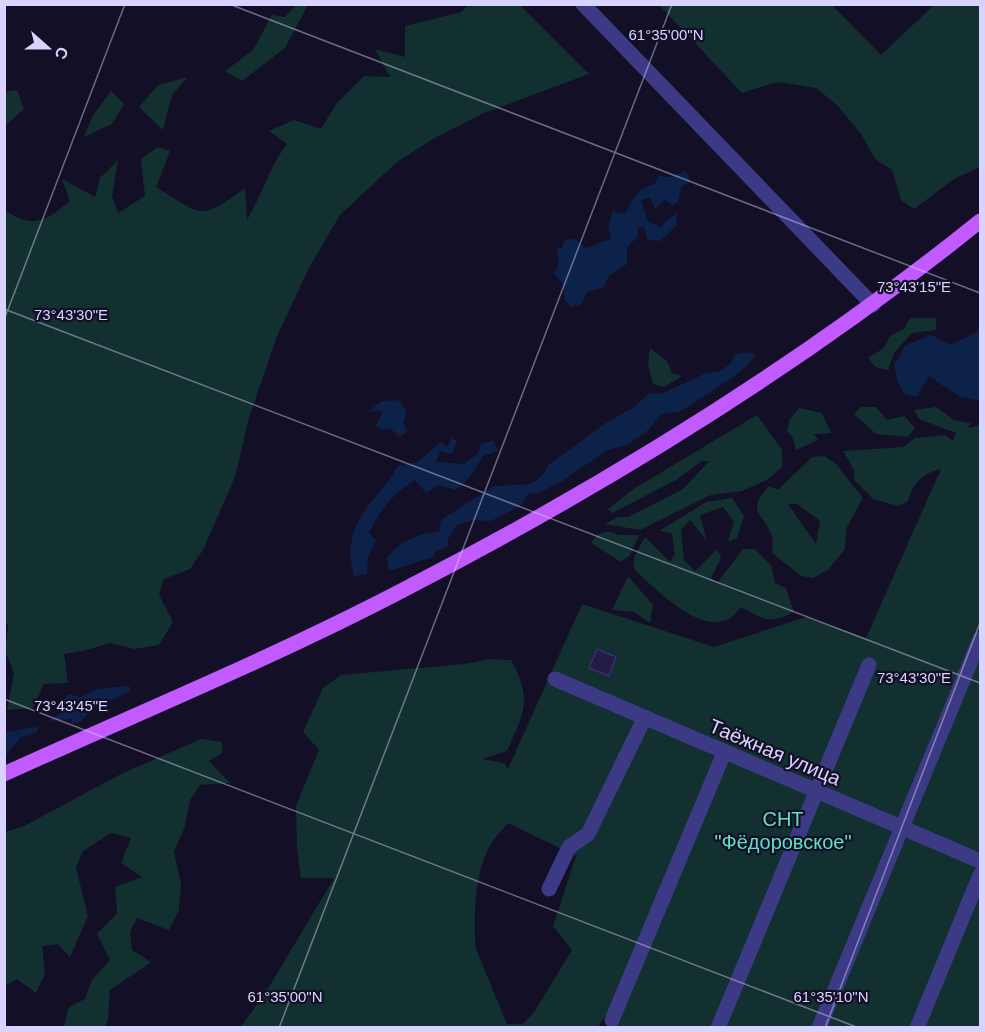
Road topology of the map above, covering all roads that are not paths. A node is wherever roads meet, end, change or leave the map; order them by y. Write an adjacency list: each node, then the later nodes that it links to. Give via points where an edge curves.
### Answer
1 (583, 4): 3 (street)
2 (981, 221): 3 (main road)
3 (873, 305): 9 (main road, via 683,431 550,512 403,590)
4 (981, 639): 11 (street)
5 (869, 665): 10 (street)
6 (555, 679): 7 (street, Таёжная улица)
7 (644, 719): 8 (street, Таёжная улица); 14 (street, via 588,834 569,847)
8 (724, 753): 10 (street, Таёжная улица); 15 (street)
9 (4, 774)
10 (816, 791): 11 (street, Таёжная улица); 16 (street)
11 (902, 829): 12 (street, Таёжная улица); 17 (street)
12 (981, 861)
13 (981, 875): 18 (street)
14 (549, 890)
15 (612, 1020)
16 (718, 1028)
17 (819, 1028)
18 (917, 1028)

